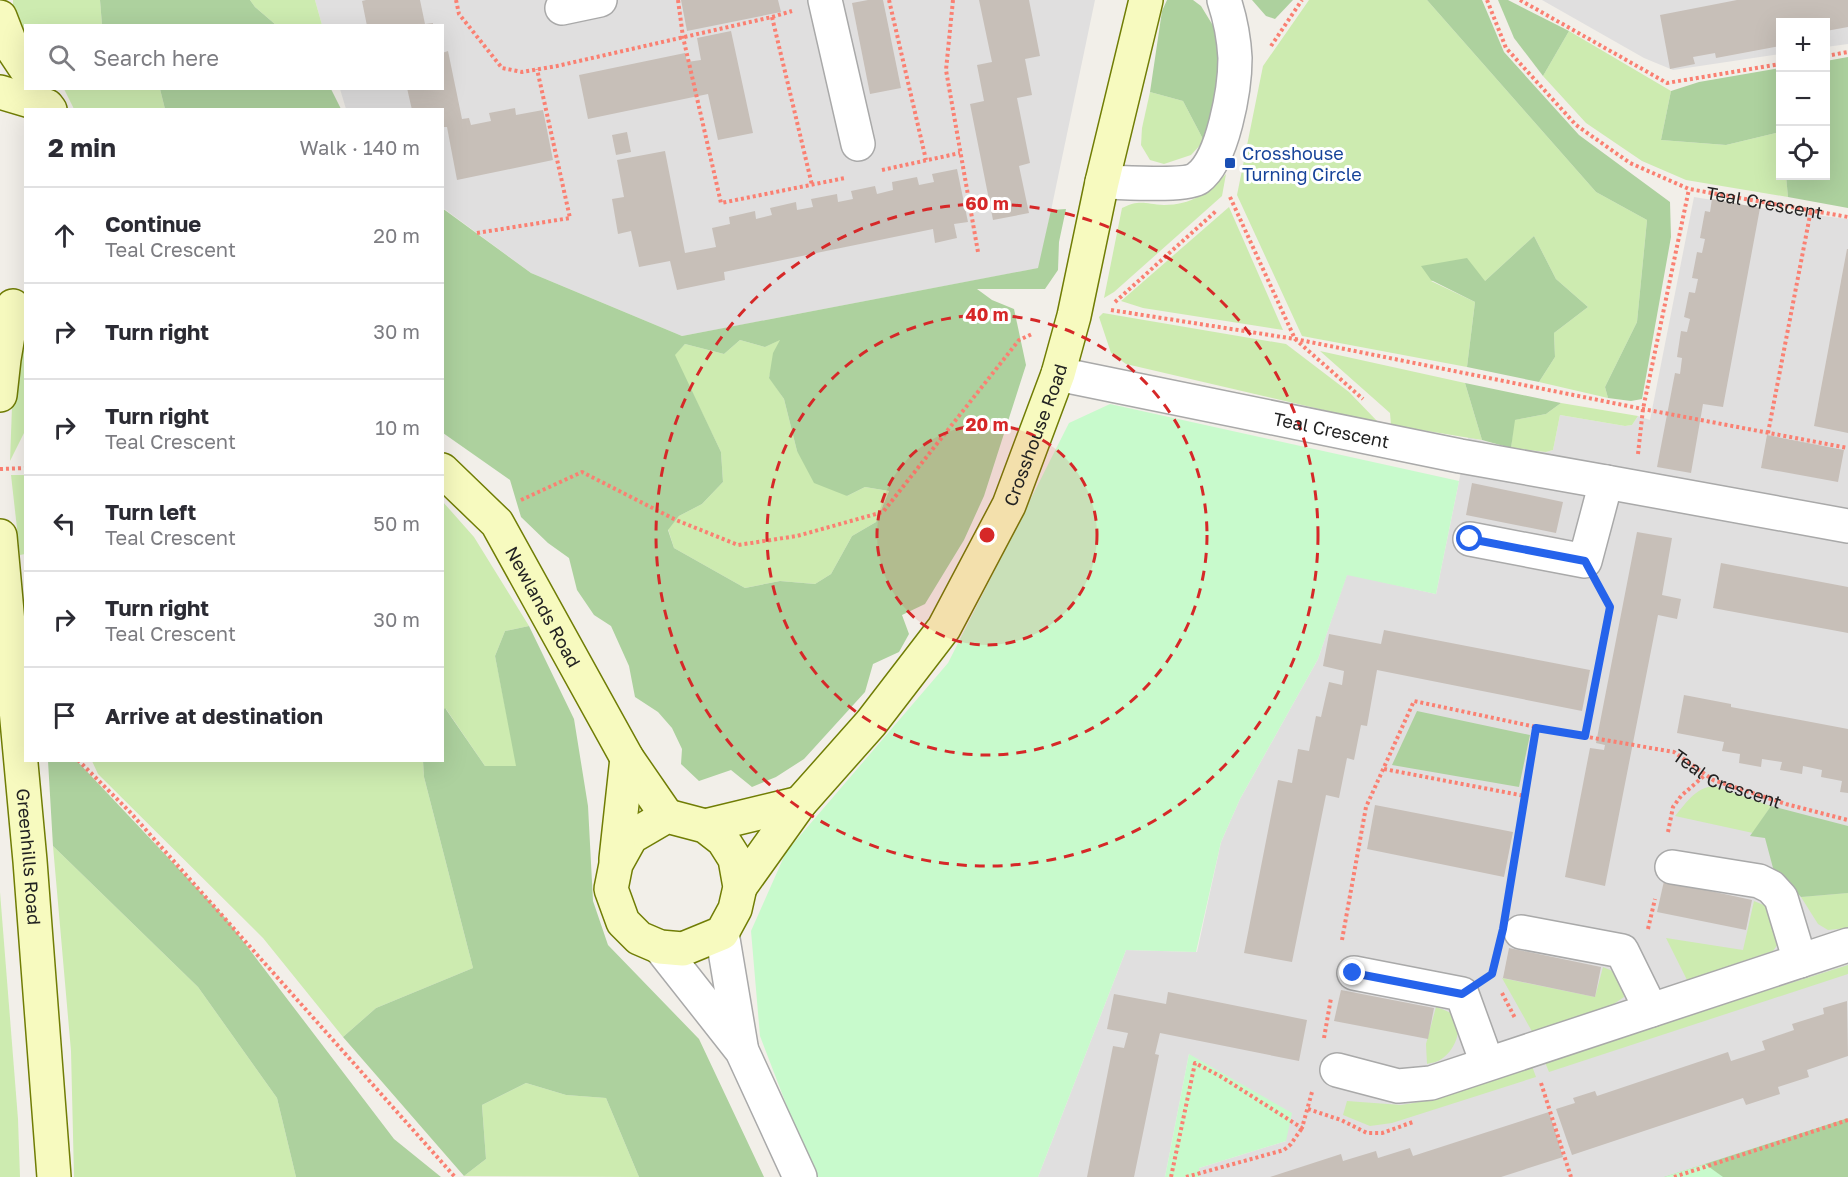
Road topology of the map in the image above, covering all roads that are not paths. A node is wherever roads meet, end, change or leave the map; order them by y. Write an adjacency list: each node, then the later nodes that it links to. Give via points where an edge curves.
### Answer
1 (600, 0): 5 (street)
2 (825, 0): 10 (street)
3 (1146, 0): 11 (street, Crosshouse Road)
4 (1224, 0): 11 (street, via 1234,59 1229,112 1213,160 1197,179 1168,183)
5 (562, 8)
6 (0, 17): 7 (street)
7 (24, 66)
8 (0, 92): 9 (street)
9 (45, 101)
10 (864, 158)
11 (1102, 182): 13 (street, Crosshouse Road)
12 (13, 303): 14 (street)
13 (1058, 374): 16 (street, Teal Crescent, via 1460,456); 21 (street, Crosshouse Road, via 1009,505 944,628 871,723)
14 (0, 395)
15 (444, 472): 20 (street, Newlands Road, via 497,523)
16 (1620, 484): 17 (street, Teal Crescent); 19 (street, via 1585,561)
17 (1848, 526)
18 (0, 536): 37 (street, Greenhills Road)
19 (1470, 539)
20 (627, 758): 22 (street, Newlands Road); 24 (street)
21 (800, 803): 23 (street); 26 (street, Crosshouse Road)
22 (667, 816): 23 (street); 24 (street, via 631,837)
23 (705, 826): 26 (street, via 723,840 735,859)
24 (616, 864): 30 (street, via 611,889 623,922 639,938)
25 (1672, 867): 31 (street, via 1759,881 1771,887 1781,898)
26 (740, 887): 28 (street, via 735,909)
27 (1508, 930): 33 (street, via 1622,951)
28 (722, 933): 30 (street, via 683,949); 34 (street)
29 (1848, 945): 31 (street)
30 (660, 947): 34 (street)
31 (1800, 961): 33 (street)
32 (1343, 969): 35 (street, via 1462,994)
33 (1651, 1010): 35 (street)
34 (742, 1051): 38 (street)
35 (1487, 1063): 36 (street, via 1431,1083 1398,1086)
36 (1328, 1069)
37 (54, 1177)
38 (800, 1177)

